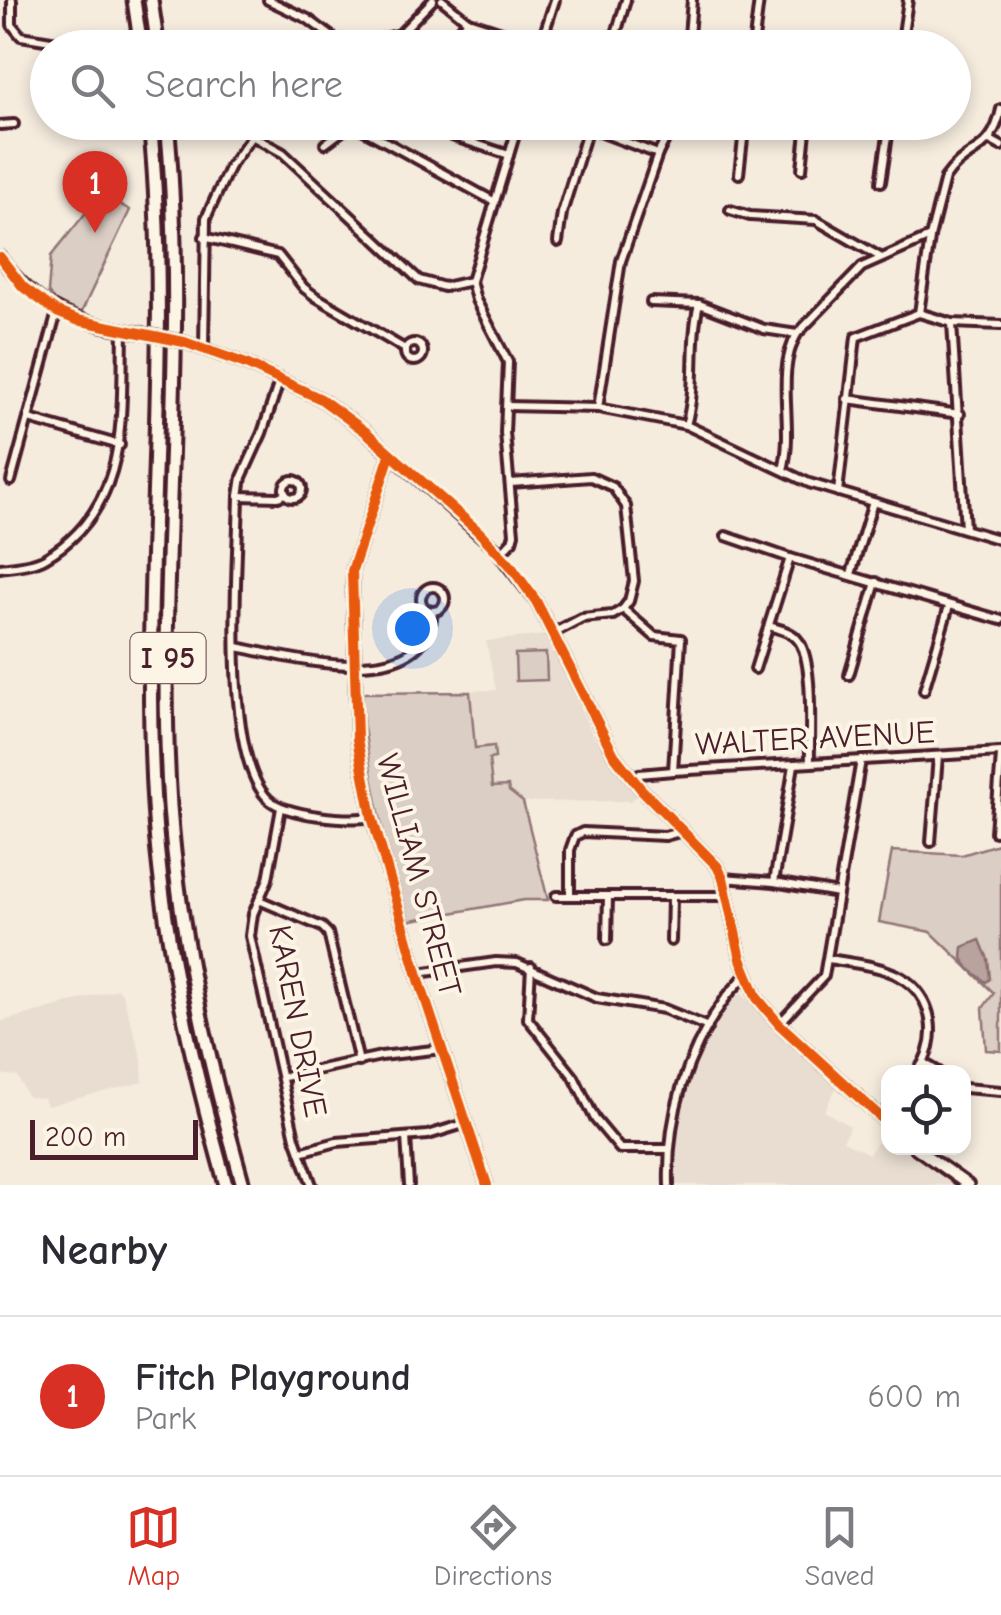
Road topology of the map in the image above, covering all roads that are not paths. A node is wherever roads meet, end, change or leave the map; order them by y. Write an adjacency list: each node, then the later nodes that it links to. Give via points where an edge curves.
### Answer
1 (12, 0): 24 (street, via 12,25)
2 (132, 0): 13 (highway)
3 (151, 0): 14 (highway)
4 (268, 0): 15 (street)
5 (433, 0): 16 (street)
6 (442, 0): 12 (street)
7 (555, 0): 19 (street)
8 (626, 0): 20 (street)
9 (692, 0): 21 (street)
10 (759, 0): 22 (street)
11 (908, 0): 23 (street)
12 (468, 22): 17 (street); 18 (street)
13 (139, 30)
14 (155, 30)
15 (323, 30)
16 (404, 30)
17 (460, 30)
18 (492, 30)
19 (545, 30)
20 (617, 30)
21 (690, 30)
22 (756, 30)
23 (904, 30)
24 (30, 37)
25 (1001, 109): 42 (street)
26 (14, 124): 27 (street)
27 (0, 125)
28 (151, 140): 145 (highway, I 95, via 158,265 154,807 178,996)
29 (168, 140): 146 (highway, I 95, via 174,254 170,806 193,985)
30 (249, 140): 53 (street, via 212,202)
31 (259, 140): 57 (street, via 419,280 444,287)
32 (330, 140): 43 (street)
33 (384, 140): 50 (street)
34 (463, 140): 46 (street)
35 (513, 140): 46 (street)
36 (584, 140): 54 (street)
37 (625, 140): 45 (street)
38 (665, 140): 45 (street)
39 (743, 140): 48 (street)
40 (805, 140): 47 (street)
41 (888, 140): 49 (street)
42 (990, 140): 44 (street); 52 (street, via 950,170)
43 (325, 144)
44 (1001, 146)
45 (658, 154): 71 (street, via 617,274)
46 (508, 156): 50 (street)
47 (802, 169)
48 (739, 174)
49 (882, 182)
50 (495, 202): 57 (street)
51 (730, 210): 56 (street, via 816,220)
52 (930, 236): 56 (street); 61 (street)
53 (204, 238): 66 (street); 67 (street, via 278,255 316,296)
54 (558, 242)
55 (0, 257): 60 (main road, via 23,287)
56 (881, 258): 65 (street, via 850,277)
57 (472, 281): 70 (street, via 508,362)
58 (651, 302): 59 (street)
59 (699, 304): 65 (street); 74 (street)
60 (57, 312): 64 (main road); 73 (street)
61 (919, 312): 62 (street); 69 (street, via 856,337)
62 (952, 323): 63 (street); 72 (street)
63 (1001, 325)
64 (123, 330): 66 (main road, bridge); 75 (street)
65 (797, 334): 77 (street, via 784,374 789,426)
66 (204, 348): 68 (main road)
67 (405, 349)
68 (280, 379): 76 (main road, via 321,399); 82 (street)
69 (848, 399): 72 (street); 80 (street)
70 (506, 406): 71 (street); 79 (street)
71 (598, 408): 74 (street)
72 (960, 414): 84 (street)
73 (30, 418): 75 (street); 78 (street)
74 (686, 425): 77 (street)
75 (120, 445): 89 (street, via 103,500 81,528 43,560)
76 (390, 454): 87 (main road); 99 (main road, WILLIAM STREET, via 352,571)
77 (783, 470): 80 (street)
78 (11, 481)
79 (511, 484): 87 (street, via 514,534); 93 (street, via 592,476 622,496 634,581)
80 (838, 492): 83 (street)
81 (285, 494): 82 (street)
82 (238, 496): 98 (street)
83 (873, 502): 84 (street); 90 (street)
84 (966, 529): 86 (street)
85 (726, 536): 88 (street)
86 (1001, 540)
87 (500, 554): 97 (main road)
88 (790, 558): 90 (street); 96 (street)
89 (0, 568)
90 (851, 574): 91 (street)
91 (876, 582): 92 (street); 101 (street)
92 (950, 606): 95 (street); 102 (street)
93 (623, 609): 97 (street); 108 (street, via 654,636 681,639)
94 (433, 611): 99 (street, via 428,638 418,648)
95 (1001, 620)
96 (769, 626): 100 (street); 106 (street, via 792,634 803,652)
97 (553, 633): 109 (main road, via 602,735)
98 (237, 647): 99 (street, via 303,662); 110 (street, via 245,742 258,786)
99 (352, 664): 111 (main road, WILLIAM STREET)
100 (756, 669)
101 (849, 675)
102 (924, 690)
103 (1001, 754): 104 (street, WALTER AVENUE); 113 (street)
104 (938, 756): 105 (street, WALTER AVENUE); 114 (street)
105 (861, 760): 106 (street, WALTER AVENUE); 117 (street)
106 (810, 763): 107 (street, WALTER AVENUE)
107 (794, 764): 108 (street, WALTER AVENUE); 116 (street)
108 (673, 771): 109 (street, WALTER AVENUE)
109 (633, 779): 112 (main road)
110 (281, 808): 111 (street); 123 (street, KAREN DRIVE)
111 (372, 818): 128 (main road, WILLIAM STREET)
112 (684, 831): 115 (main road); 118 (street, via 575,836)
113 (996, 832)
114 (931, 842)
115 (723, 878): 116 (street); 121 (main road)
116 (774, 882): 117 (street)
117 (838, 894): 126 (street)
118 (570, 895): 119 (street); 120 (street)
119 (556, 896)
120 (608, 896): 122 (street); 124 (street)
121 (728, 896): 122 (street); 129 (main road)
122 (672, 898): 125 (street)
123 (259, 900): 133 (street, via 328,933); 136 (street, KAREN DRIVE, via 250,936)
124 (607, 940)
125 (671, 941)
126 (828, 959): 130 (street, via 815,988); 134 (street, via 878,968 913,986 932,1030)
127 (530, 967): 128 (street, via 504,962); 131 (street, via 598,998 664,1009); 142 (street, via 528,1019 574,1077 595,1119 620,1149)
128 (418, 973): 132 (main road, WILLIAM STREET)
129 (746, 975): 130 (main road); 131 (street)
130 (778, 1024): 139 (main road)
131 (708, 1028): 142 (street, via 677,1094)
132 (443, 1049): 133 (street); 140 (main road, WILLIAM STREET)
133 (359, 1062): 136 (street)
134 (924, 1063): 135 (street)
135 (927, 1065)
136 (284, 1077): 143 (street, KAREN DRIVE)
137 (971, 1089): 138 (street)
138 (1001, 1091)
139 (881, 1113)
140 (468, 1122): 141 (street); 149 (main road, WILLIAM STREET)
141 (406, 1137): 143 (street); 148 (street)
142 (668, 1148): 150 (street)
143 (300, 1152): 147 (street, KAREN DRIVE)
144 (926, 1155): 151 (main road)
145 (226, 1185)
146 (243, 1185)
147 (312, 1185)
148 (408, 1185)
149 (487, 1185)
150 (669, 1185)
151 (968, 1185)

